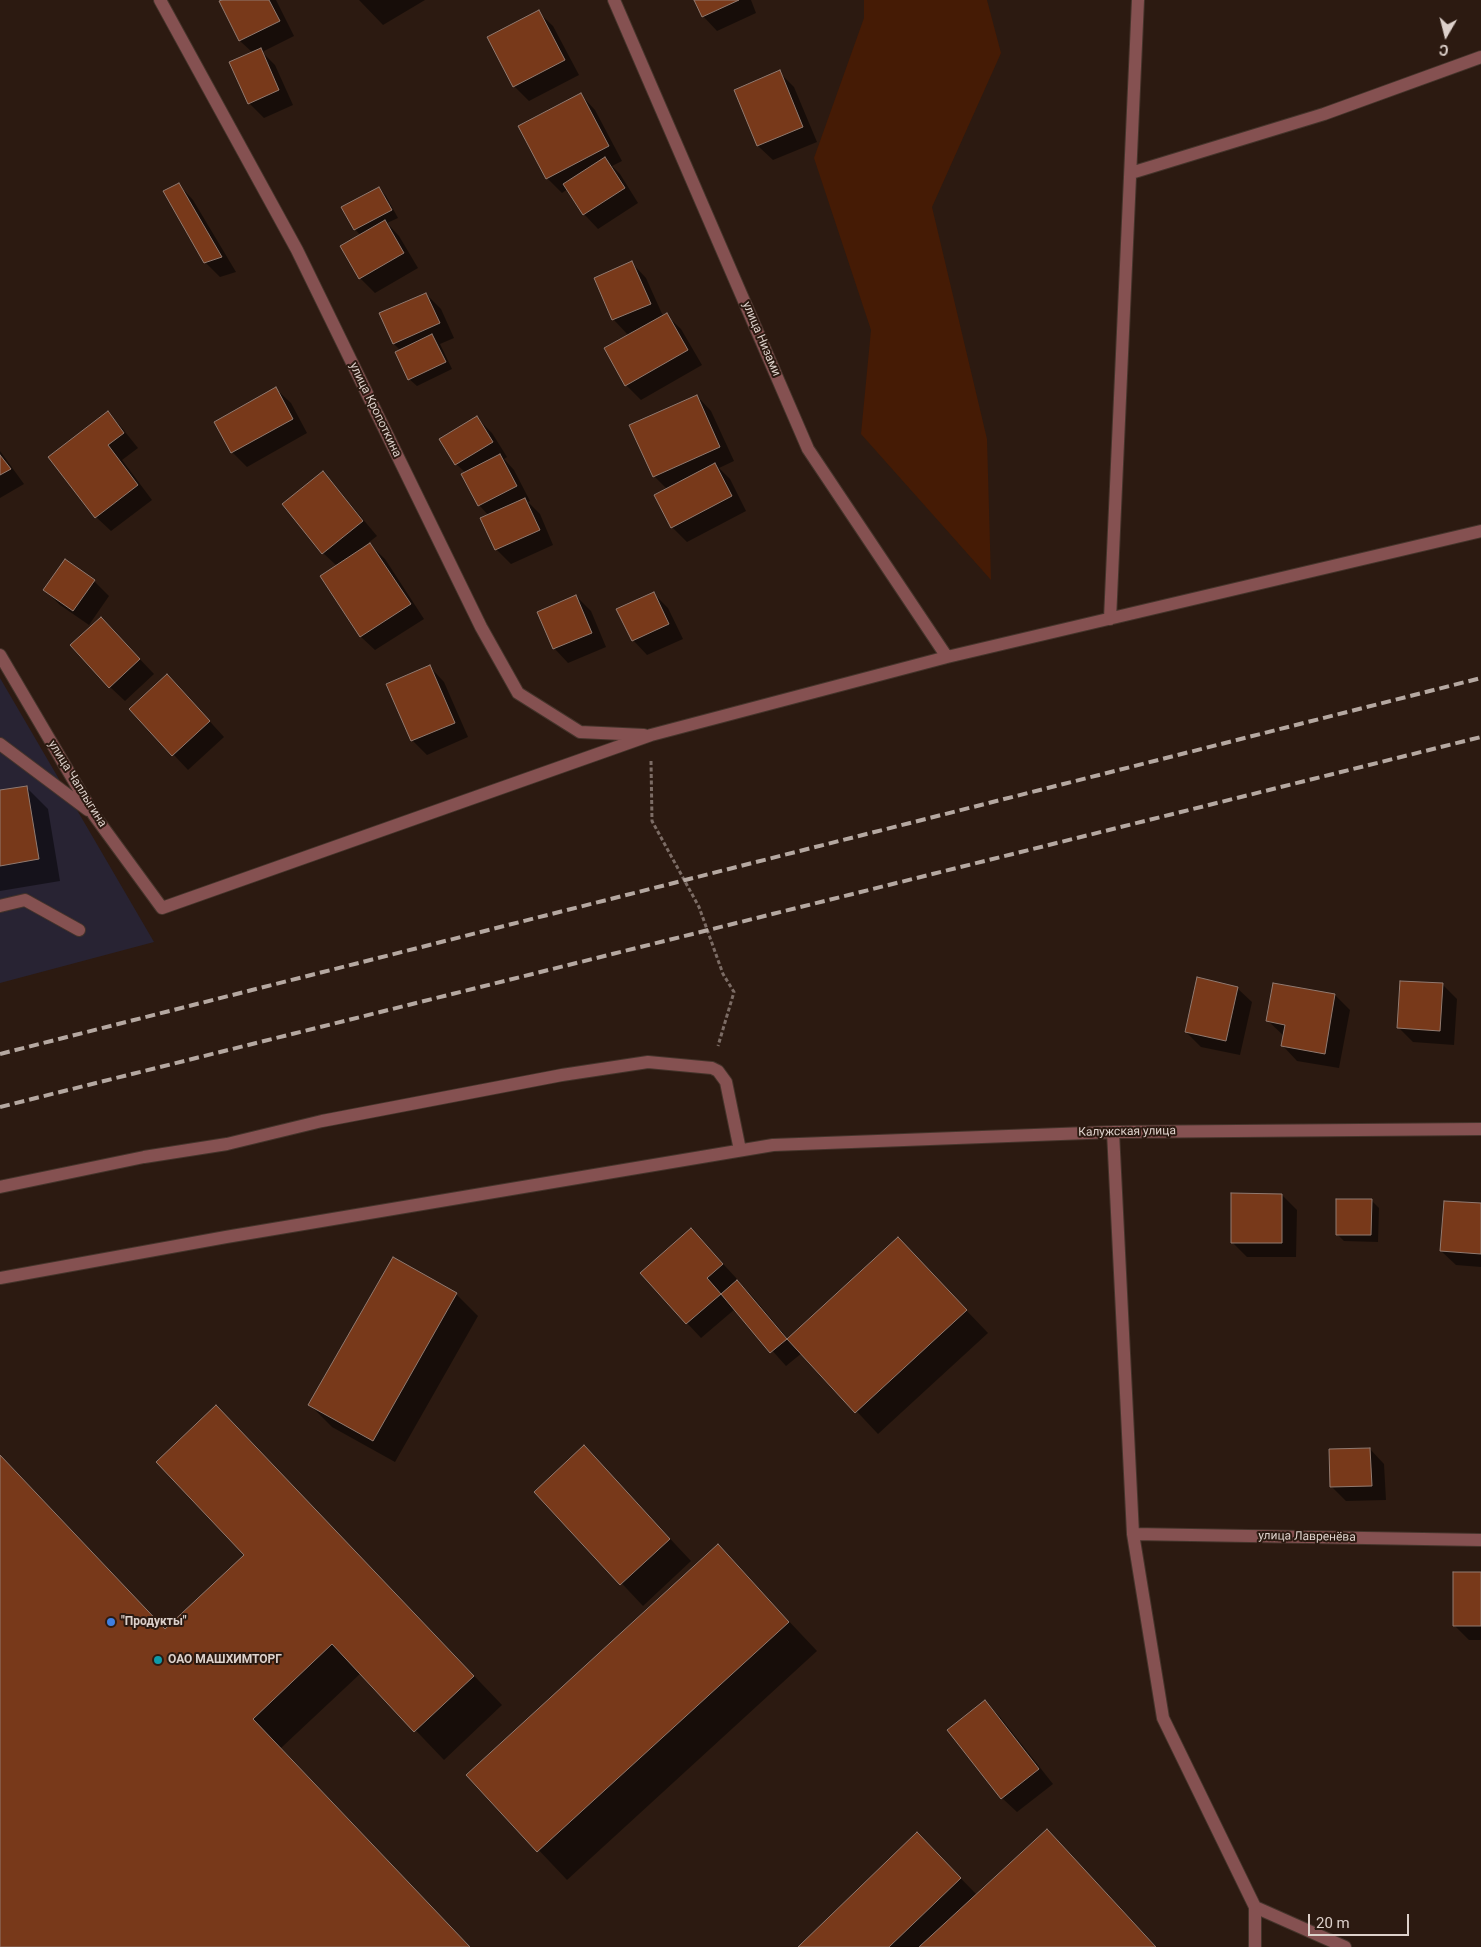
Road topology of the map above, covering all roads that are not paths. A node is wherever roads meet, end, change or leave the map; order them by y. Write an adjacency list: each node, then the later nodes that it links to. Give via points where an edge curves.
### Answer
1 (160, 0): 10 (street, улица Кропоткина, via 297,250 481,627 518,693 580,732)
2 (614, 0): 9 (street, улица Низами, via 808,449)
3 (1138, 0): 5 (street)
4 (1481, 57): 5 (street, via 1324,114)
5 (1131, 173): 7 (street)
6 (1481, 531): 7 (street)
7 (1110, 619): 9 (street)
8 (0, 655): 12 (street, улица Чаплыгина)
9 (947, 657): 10 (street)
10 (651, 735): 12 (street, улица Чаплыгина, via 162,908)
11 (0, 744): 12 (street)
12 (94, 815)
13 (0, 906): 14 (street, via 25,900)
14 (79, 930)
15 (1481, 1129): 16 (street, Калужская улица)
16 (1112, 1132): 17 (street, Калужская улица, via 773,1145); 20 (street)
17 (740, 1150): 18 (street, via 726,1082 718,1071 648,1062 562,1075 322,1121 227,1144 144,1157); 19 (street, Калужская улица)
18 (0, 1187)
19 (0, 1278)
20 (1133, 1534): 21 (street, улица Лавренёва); 22 (street, via 1164,1718)
21 (1481, 1540)
22 (1255, 1907): 23 (street); 24 (street)
23 (1255, 1947)
24 (1345, 1947)

